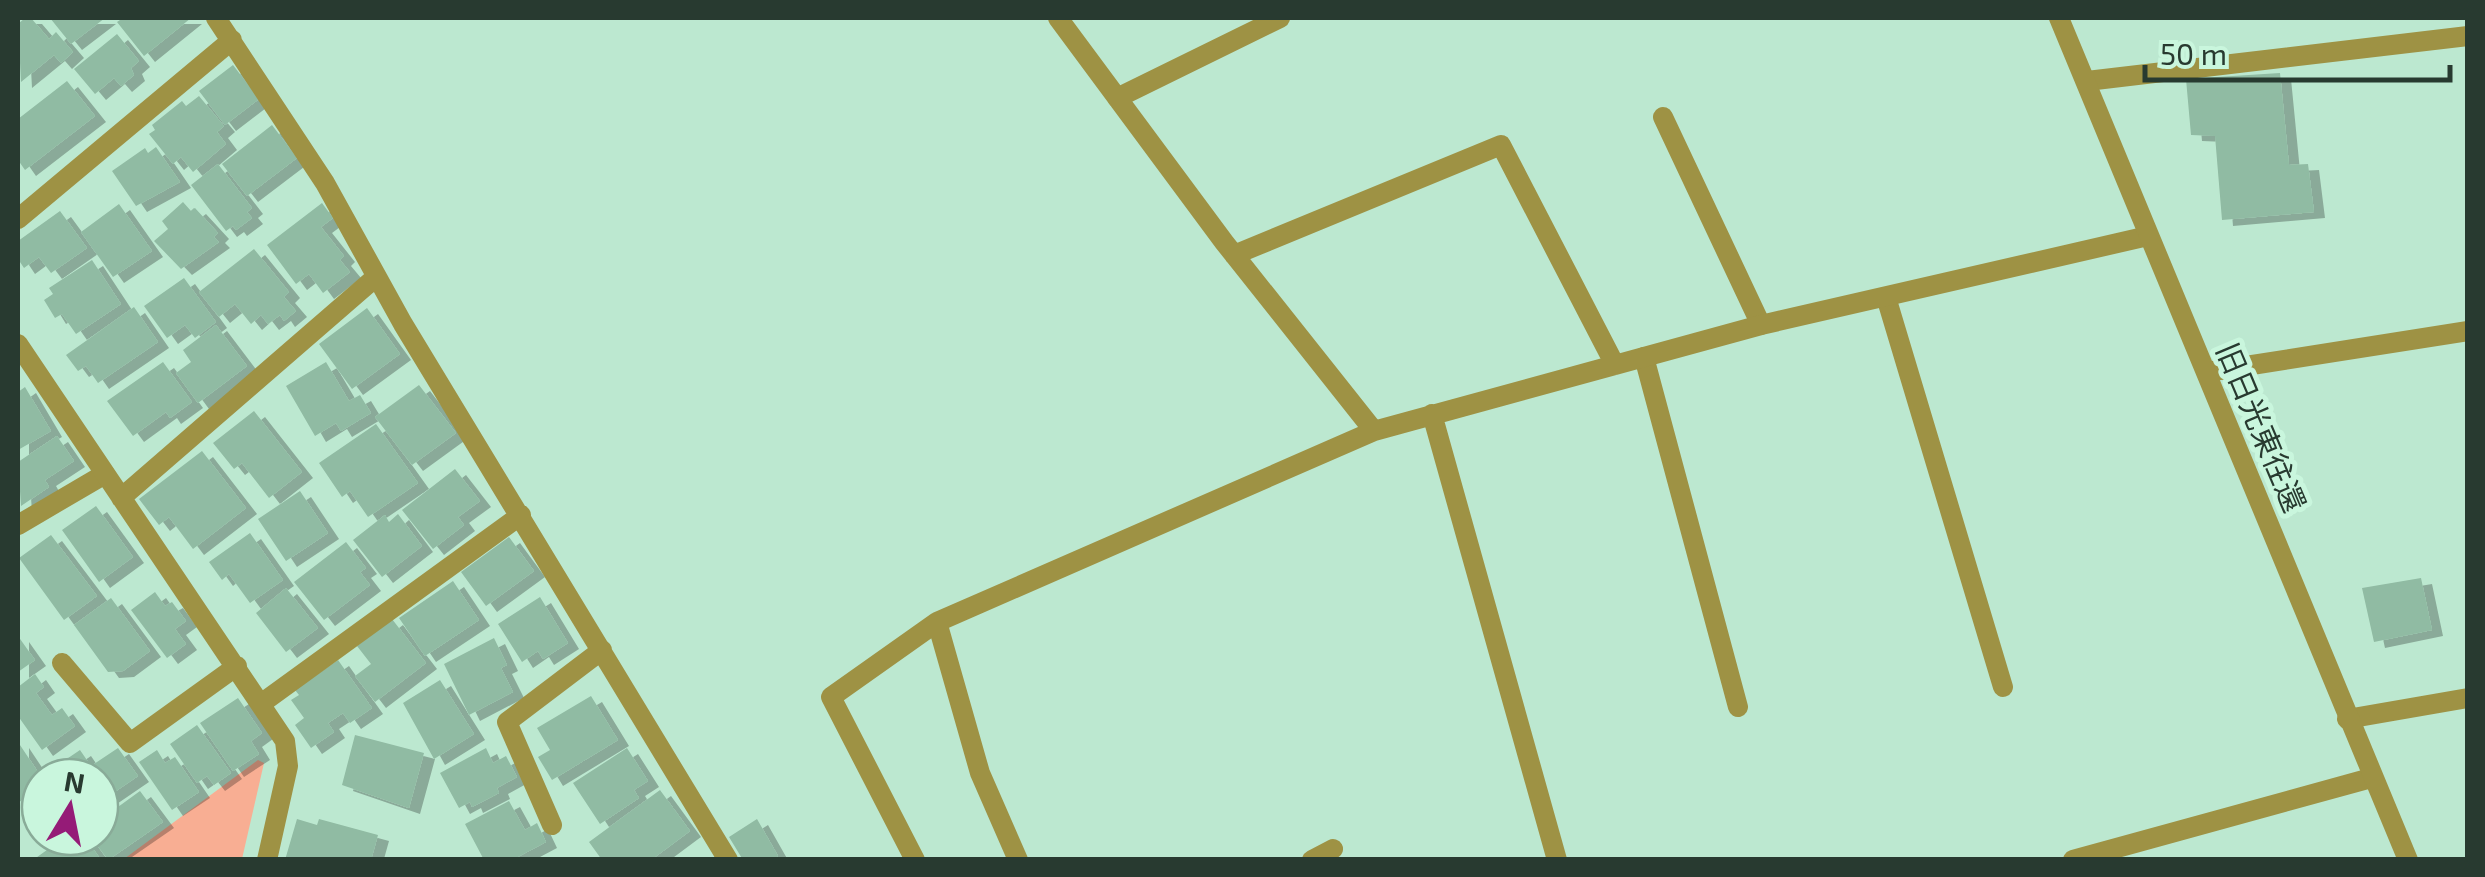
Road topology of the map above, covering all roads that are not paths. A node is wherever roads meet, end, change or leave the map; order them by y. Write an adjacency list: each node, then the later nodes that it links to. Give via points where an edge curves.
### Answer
1 (216, 18): 6 (street)
2 (1058, 18): 8 (street)
3 (1280, 18): 8 (street)
4 (2060, 18): 7 (street, 旧日光東往還)
5 (2468, 36): 7 (street)
6 (232, 40): 10 (street); 13 (street, via 325,182)
7 (2087, 80): 11 (street, 旧日光東往還)
8 (1117, 98): 12 (street)
9 (1663, 118): 15 (street)
10 (18, 218)
11 (2148, 236): 14 (street); 21 (street, 旧日光東往還)
12 (1234, 254): 19 (street, via 1502,146); 23 (street)
13 (376, 277): 25 (street); 26 (street)
14 (1886, 297): 15 (street); 32 (street)
15 (1761, 326): 18 (street)
16 (2468, 331): 21 (street)
17 (18, 344): 20 (street)
18 (1644, 357): 19 (street); 35 (street)
19 (1615, 364): 22 (street)
20 (24, 369): 24 (street)
21 (2207, 372): 36 (street, 旧日光東往還)
22 (1432, 414): 23 (street); 45 (street)
23 (1374, 431): 28 (street)
24 (105, 474): 25 (street); 27 (street)
25 (121, 498): 31 (street)
26 (521, 515): 29 (street); 34 (street)
27 (18, 525)
28 (937, 622): 42 (street, via 831,697); 43 (street, via 980,773)
29 (602, 650): 38 (street, via 507,722); 41 (street)
30 (62, 663): 31 (street, via 130,743)
31 (237, 666): 34 (street)
32 (2003, 687)
33 (2468, 698): 36 (street)
34 (262, 703): 40 (street, via 286,740 288,766)
35 (1738, 707)
36 (2347, 719): 37 (street, 旧日光東往還)
37 (2371, 778): 46 (street); 47 (street, 旧日光東往還)
38 (552, 825)
39 (1333, 850): 44 (street)
40 (267, 860)
41 (728, 860)
42 (915, 860)
43 (1018, 860)
44 (1312, 860)
45 (1557, 860)
46 (2073, 860)
47 (2408, 860)

